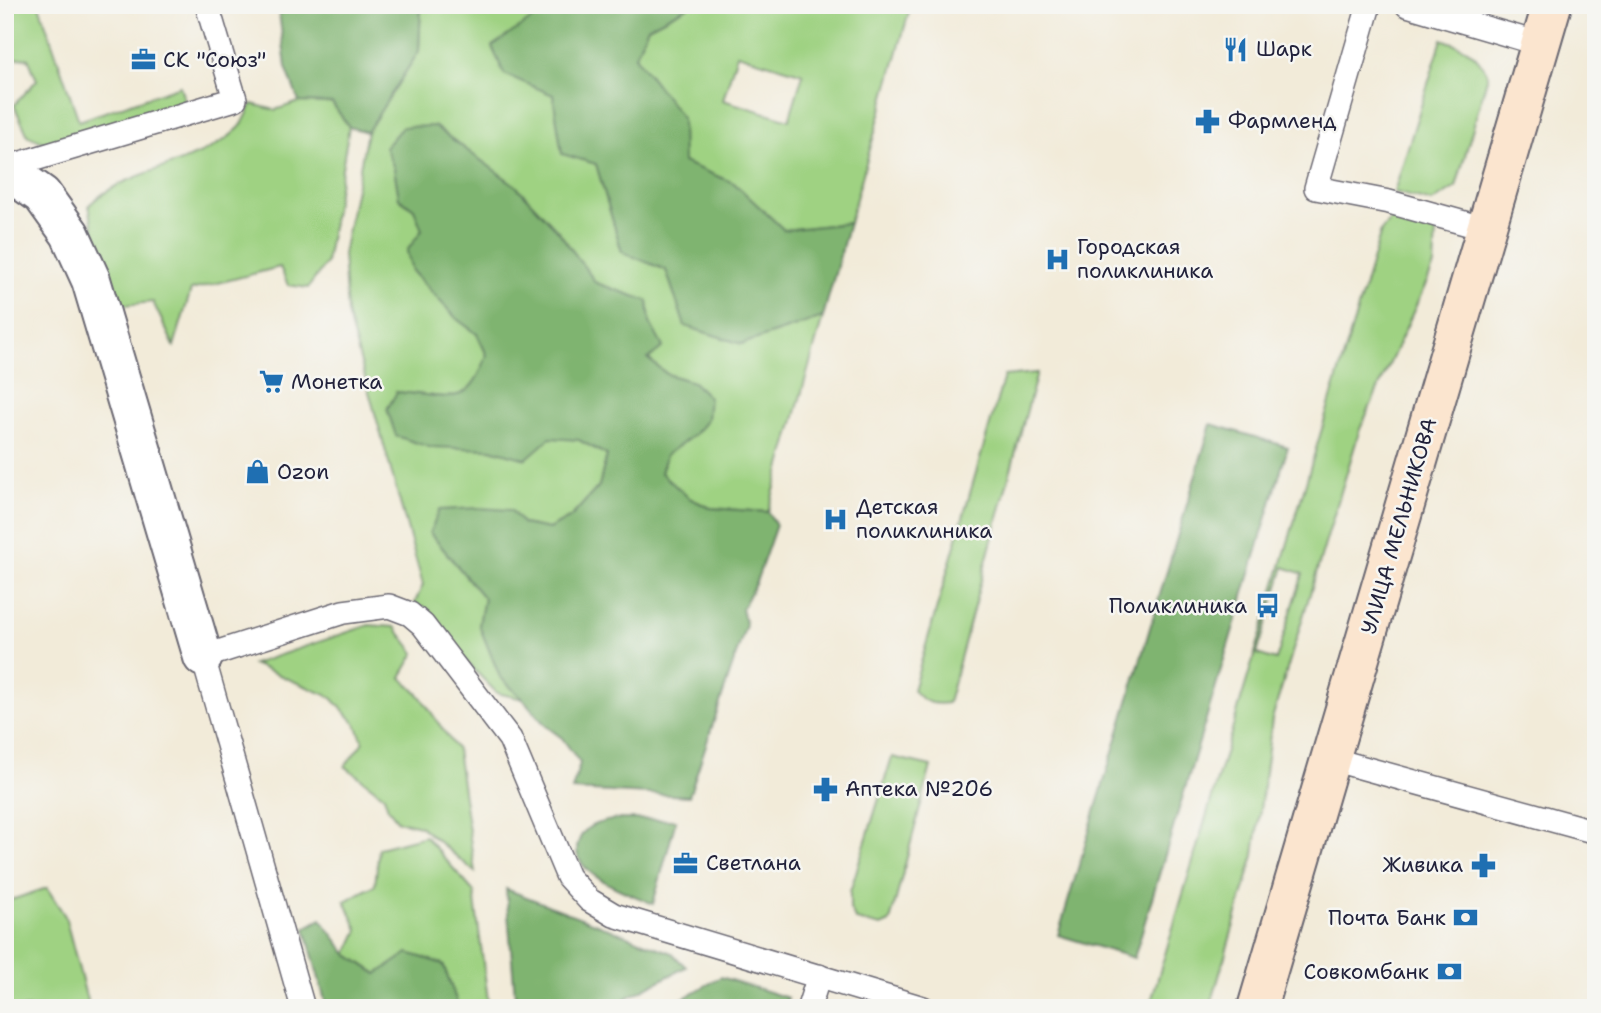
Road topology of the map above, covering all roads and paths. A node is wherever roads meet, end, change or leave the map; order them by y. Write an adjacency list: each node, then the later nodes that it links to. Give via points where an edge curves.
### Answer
1 (207, 5): 6 (lane, via 235,99)
2 (1369, 5): 7 (lane, via 1317,188 1390,202)
3 (1407, 5): 5 (lane)
4 (1552, 5): 5 (main road, УЛИЦА МЕЛЬНИКОВА)
5 (1540, 44): 7 (main road, УЛИЦА МЕЛЬНИКОВА)
6 (5, 169): 8 (street, via 42,195 69,234 90,280)
7 (1486, 229): 9 (main road, УЛИЦА МЕЛЬНИКОВА)
8 (203, 657): 11 (lane, via 343,612 389,606 410,614 510,739 568,877 589,900 614,915); 13 (lane)
9 (1331, 759): 10 (lane); 15 (main road, УЛИЦА МЕЛЬНИКОВА)
10 (1596, 832)
11 (819, 976): 12 (lane); 14 (lane)
12 (809, 1007)
13 (303, 1008)
14 (923, 1008)
15 (1257, 1008)

